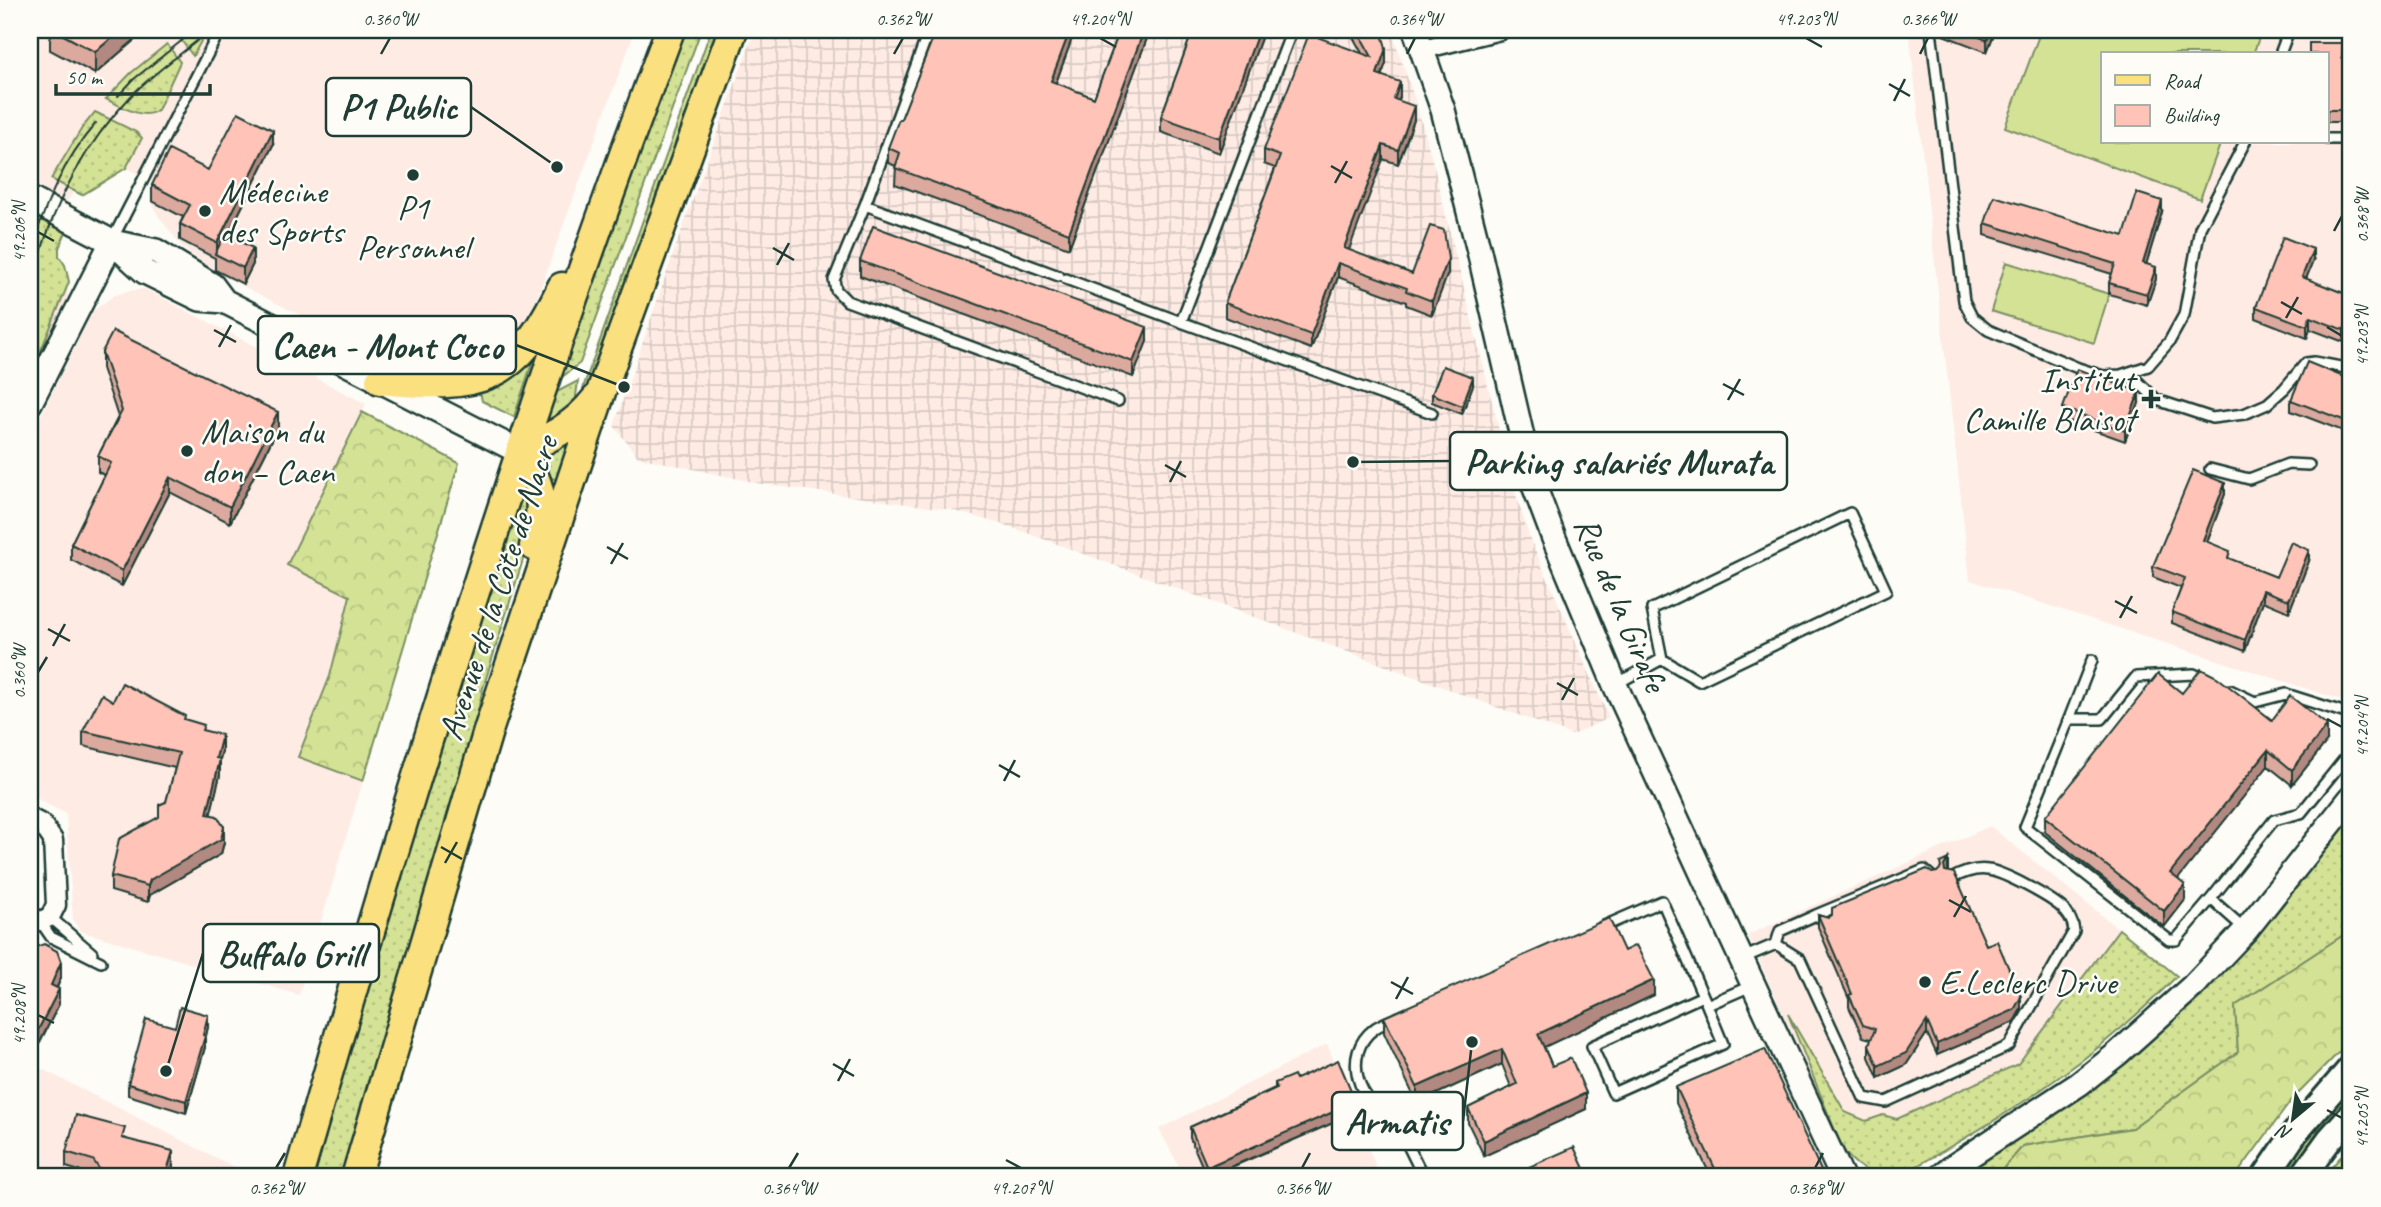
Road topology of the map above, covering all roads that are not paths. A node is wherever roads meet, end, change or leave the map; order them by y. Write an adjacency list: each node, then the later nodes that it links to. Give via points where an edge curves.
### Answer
1 (220, 30): 17 (lane)
2 (670, 30): 14 (main road, Avenue de la Côte de Nacre)
3 (733, 30): 22 (main road, Avenue de la Côte de Nacre)
4 (929, 30): 16 (lane)
5 (1292, 30): 18 (lane)
6 (1500, 30): 9 (street)
7 (1931, 30): 20 (lane, via 1964,301 1972,317 1988,330 2091,372 2103,376)
8 (2289, 30): 10 (lane)
9 (1419, 39): 31 (street, Rue de la Girafe, via 1443,110 1532,480)
10 (2281, 52)
11 (2328, 139): 12 (lane)
12 (2351, 139)
13 (2244, 144): 20 (lane, via 2200,228 2184,315 2169,342 2147,366)
14 (623, 154): 21 (main road, via 561,291 540,329 514,359 469,382 432,385); 26 (main road, Avenue de la Côte de Nacre)
15 (30, 199): 17 (street)
16 (865, 205): 18 (lane); 23 (lane, via 834,280 836,290 848,301)
17 (112, 242): 21 (street, via 145,272 200,299 224,301); 24 (street)
18 (1181, 322): 25 (lane)
19 (2351, 369): 20 (lane, via 2306,363 2267,404 2244,414 2212,418 2157,401)
20 (2129, 373)
21 (380, 380): 26 (street)
22 (601, 392): 26 (main road, via 570,425); 34 (main road, Avenue de la Côte de Nacre)
23 (1118, 401)
24 (30, 403)
25 (1432, 414)
26 (520, 452): 34 (main road, via 540,488 541,521 494,671); 54 (main road, Avenue de la Côte de Nacre, via 380,892)
27 (2309, 465): 28 (lane, via 2288,464 2249,479)
28 (2210, 469)
29 (1662, 659): 29 (lane, via 1699,681 1886,591 1850,513 1653,609); 31 (lane)
30 (2092, 660): 32 (lane)
31 (1615, 685): 47 (street, Rue de la Girafe)
32 (2070, 719): 33 (lane, via 2102,719 2136,677 2194,674 2255,702 2286,694 2346,713); 40 (lane, via 2025,827 2169,940 2176,940)
33 (2351, 720)
34 (488, 731): 55 (main road, Avenue de la Côte de Nacre)
35 (2351, 751): 40 (lane, via 2301,813 2274,820)
36 (2351, 798): 44 (street)
37 (30, 818): 42 (street, via 42,824 53,840 56,905)
38 (1934, 878): 41 (lane, via 1924,870)
39 (1951, 879): 46 (lane, via 1971,871 2000,874 2060,905 2074,931 2009,1045 1886,1102 1864,1098 1800,959)
40 (2211, 899): 44 (lane)
41 (1816, 915): 43 (lane); 46 (lane, via 1780,931)
42 (40, 918): 42 (lane, via 51,937 101,961)
43 (1826, 923)
44 (2246, 930): 53 (street, via 2193,986 2079,1084)
45 (1587, 934): 49 (lane, via 1662,901)
46 (1776, 944): 47 (lane)
47 (1741, 959): 48 (street, Rue de la Girafe)
48 (1753, 985): 49 (lane); 57 (street, Rue de la Girafe)
49 (1705, 1001): 49 (lane, via 1723,1044 1613,1093 1592,1046)
50 (1399, 1017): 56 (lane, via 1374,1028 1361,1043 1355,1070 1368,1100 1382,1114 1394,1117)
51 (2351, 1068): 58 (main road, via 2295,1133)
52 (2351, 1115): 59 (main road)
53 (1947, 1171)
54 (298, 1177)
55 (356, 1177)
56 (1420, 1177)
57 (1842, 1177)
58 (2265, 1177)
59 (2302, 1177)

